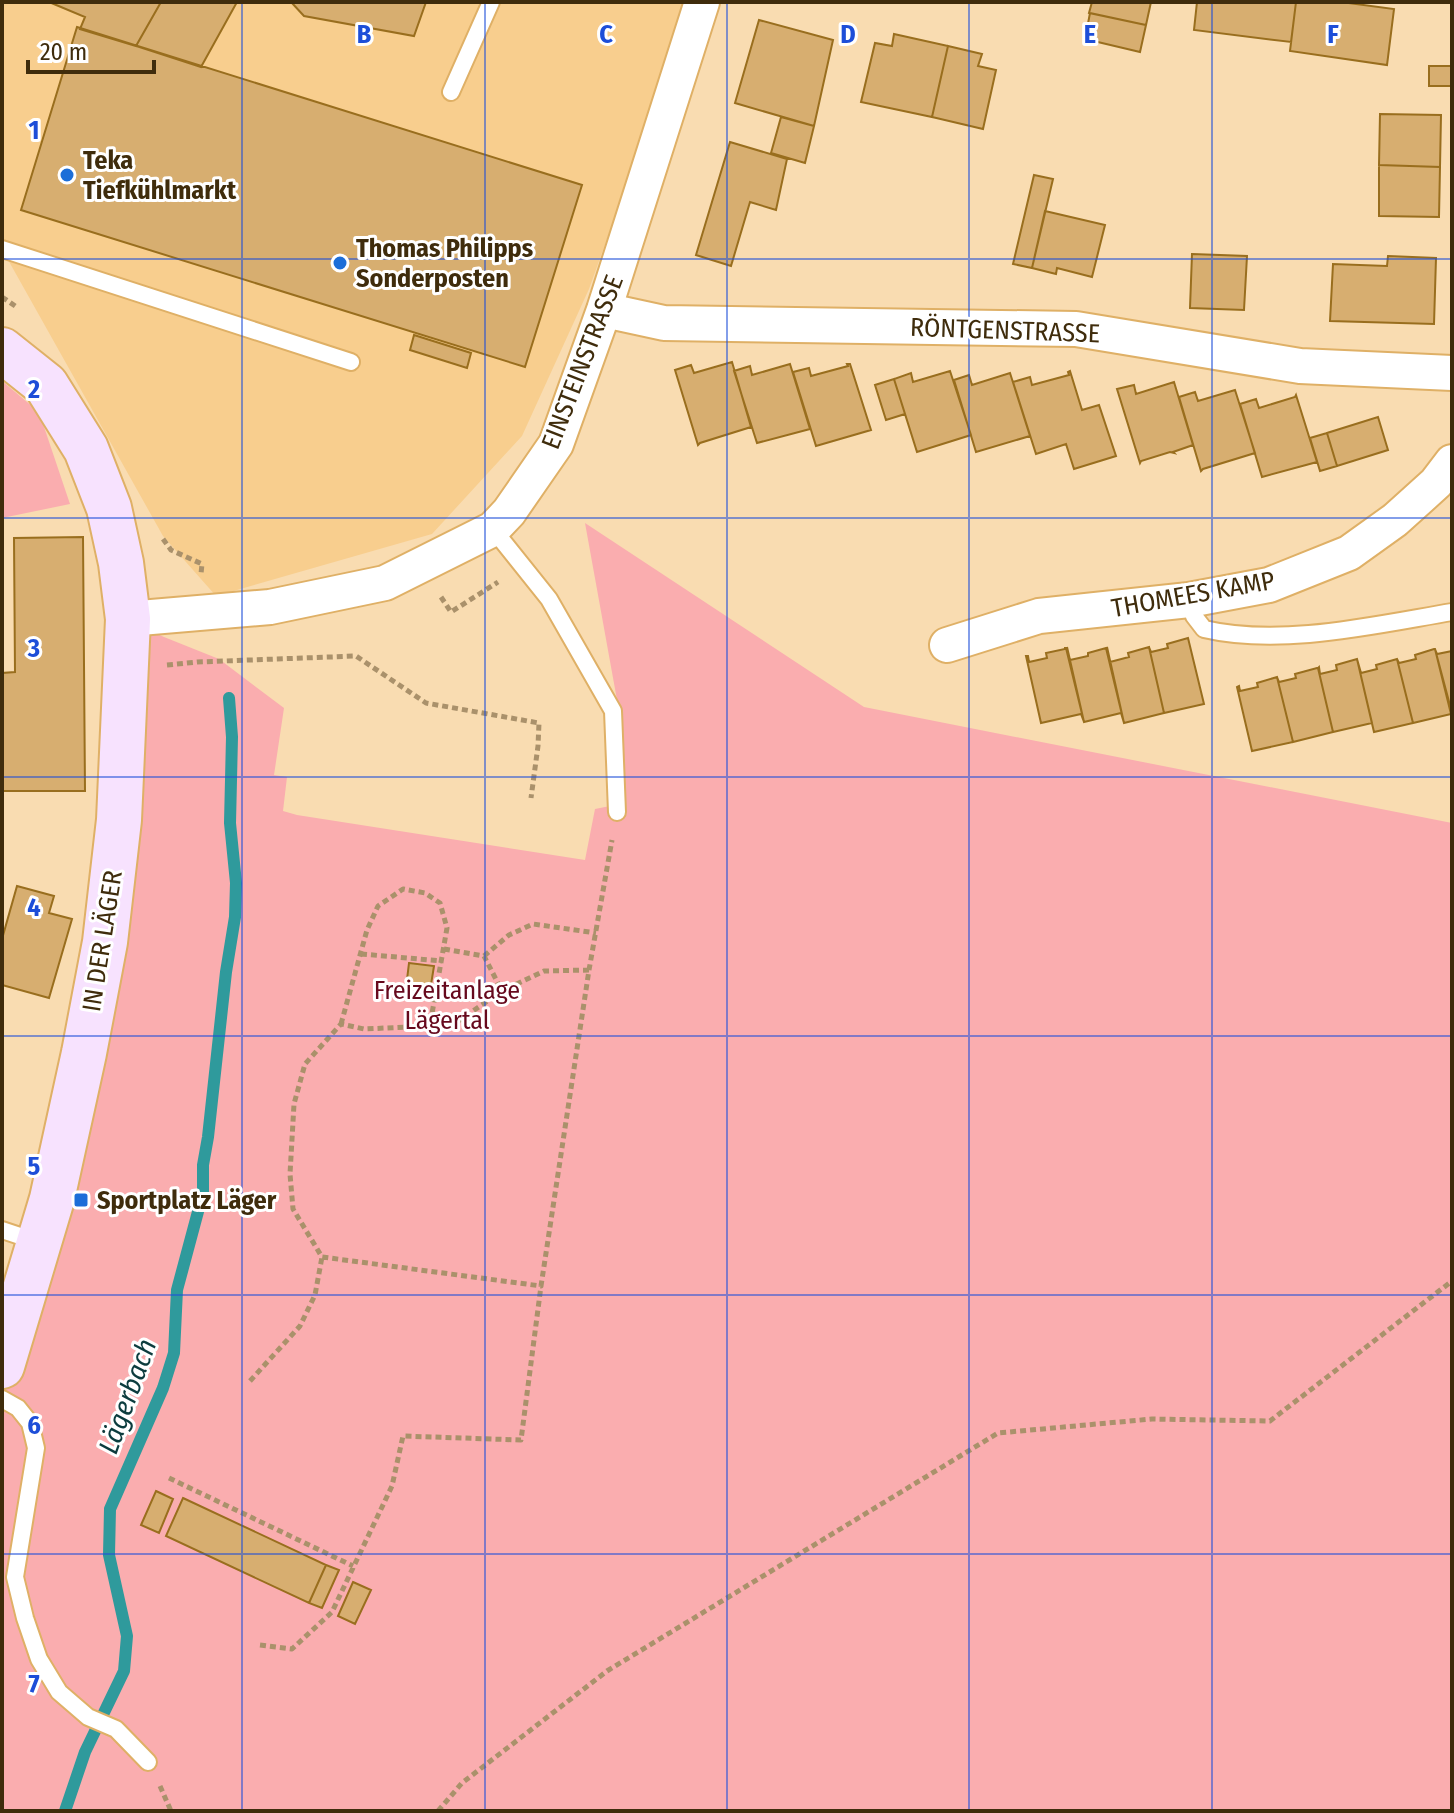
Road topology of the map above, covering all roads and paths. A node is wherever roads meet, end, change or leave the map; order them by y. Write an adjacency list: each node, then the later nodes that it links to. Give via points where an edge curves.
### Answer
1 (491, 2): 3 (lane)
2 (702, 2): 5 (street, EINSTEINSTRASSE)
3 (451, 92)
4 (2, 249): 7 (lane)
5 (604, 310): 8 (street, RÖNTGENSTRASSE, via 664,323 1076,329 1300,366); 10 (street, EINSTEINSTRASSE, via 556,444)
6 (2, 350): 15 (main road, IN DER LÄGER, via 46,385 86,449 109,508)
7 (351, 362)
8 (1452, 373)
9 (1452, 462): 13 (street, THOMEES KAMP, via 1395,520 1349,553 1269,585)
10 (493, 529): 11 (lane); 15 (street, EINSTEINSTRASSE, via 385,583 270,607)
11 (522, 566): 12 (path, via 451,612); 19 (lane, via 549,599 613,711)
12 (435, 587)
13 (1189, 600): 14 (lane, via 1204,629 1230,635 1348,630); 16 (street, THOMEES KAMP, via 1039,616)
14 (1452, 612)
15 (128, 619): 29 (main road, IN DER LÄGER, via 119,820 105,942 52,1199)
16 (947, 645)
17 (197, 662): 18 (path, via 356,656 426,703 539,723)
18 (531, 798)
19 (617, 812): 20 (path)
20 (596, 933): 23 (path, via 533,924); 25 (path)
21 (444, 949): 22 (path, via 447,928 440,903 425,893 403,889 378,906); 23 (path); 24 (path)
22 (361, 954): 24 (path); 27 (path)
23 (484, 956): 26 (path)
24 (442, 961): 28 (path)
25 (589, 970): 26 (path, via 544,971); 32 (path)
26 (502, 991): 28 (path, via 457,1022)
27 (341, 1024): 28 (path, via 364,1029); 30 (path, via 305,1064 294,1104 293,1209)
28 (430, 1026)
29 (21, 1236): 33 (main road, IN DER LÄGER)
30 (322, 1257): 32 (path); 34 (path, via 315,1295 300,1326)
31 (1452, 1281): 40 (path, via 1270,1421 1152,1419 998,1433 607,1671 462,1783)
32 (541, 1286): 37 (path, via 521,1440 403,1436 392,1486)
33 (2, 1366)
34 (250, 1381)
35 (2, 1399): 39 (lane, via 30,1423 36,1448 15,1577 39,1659 59,1692 88,1717 116,1729)
36 (169, 1478): 37 (path)
37 (353, 1566): 38 (path, via 332,1612 292,1649)
38 (260, 1645)
39 (148, 1762)
40 (438, 1811)

